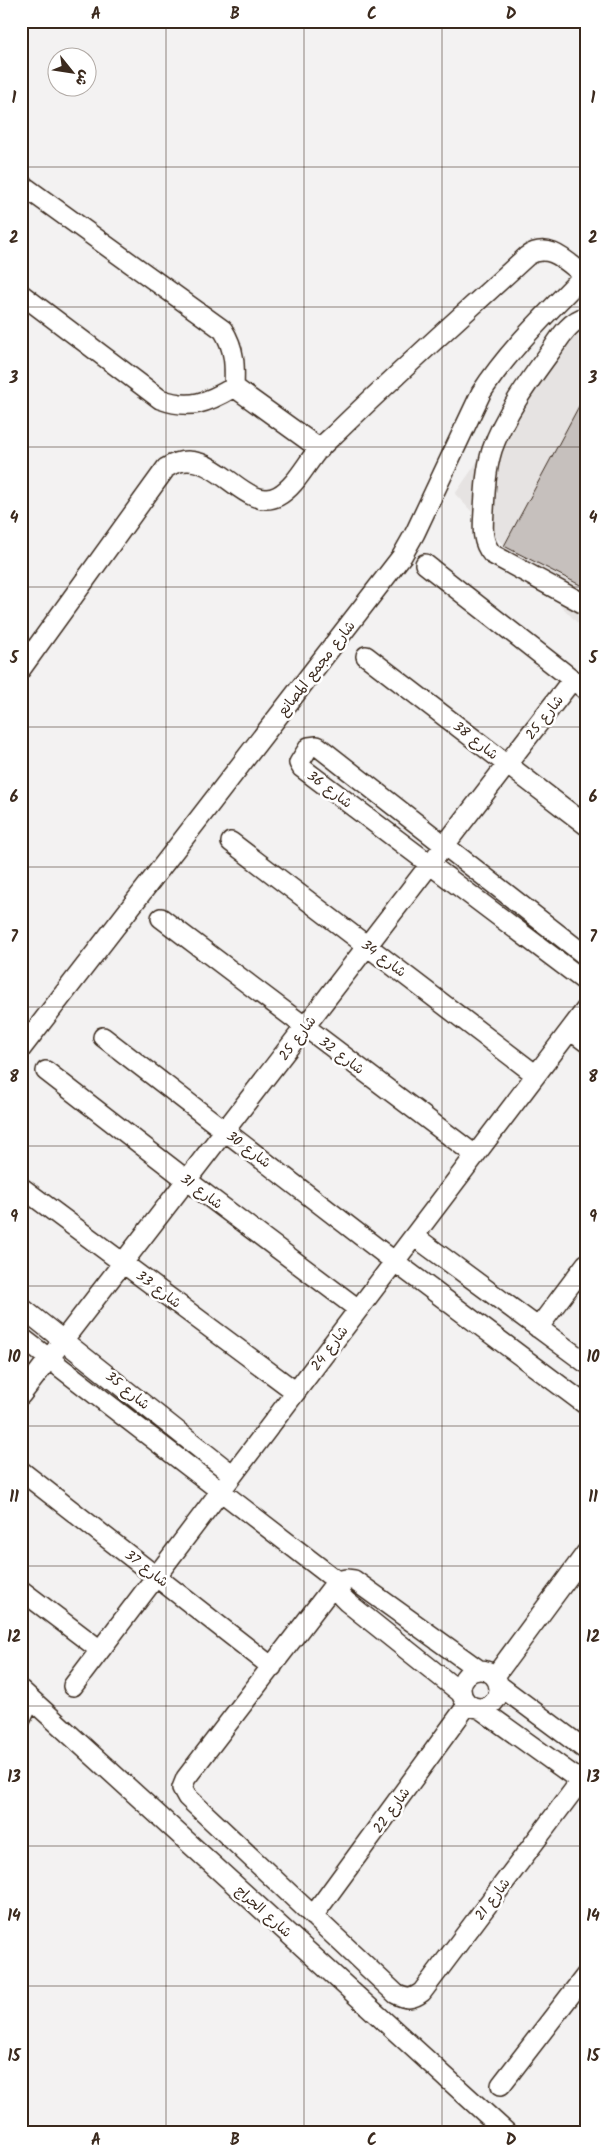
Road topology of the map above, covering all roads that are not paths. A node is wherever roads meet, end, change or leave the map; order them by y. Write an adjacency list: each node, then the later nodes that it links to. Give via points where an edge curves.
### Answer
1 (21, 184): 5 (street, via 223,330 234,356)
2 (585, 274): 6 (street, via 554,252 535,250); 26 (street, شارع مجمع المصانع, via 506,358 481,393 402,556)
3 (21, 294): 5 (street, via 160,399 195,405)
4 (586, 317): 8 (street, via 566,330 534,373 507,419 493,449 485,483 483,533 485,546 492,554)
5 (234, 388): 6 (street)
6 (320, 449): 10 (street, via 287,489 264,499 254,496 204,463 186,460 166,468)
7 (425, 564): 11 (street)
8 (586, 605)
9 (366, 656): 12 (street, شارع 38)
10 (21, 669)
11 (579, 685): 12 (street, شارع 25)
12 (507, 764): 13 (street, شارع 38); 15 (street, شارع 25)
13 (586, 826)
14 (231, 842): 18 (street, شارع 34)
15 (444, 846): 16 (street, شارع 25); 16 (street, شارع 36, via 317,746 309,747 299,760 302,768); 19 (street, شارع 36)
16 (431, 864): 18 (street, شارع 25); 20 (street, شارع 36)
17 (161, 918): 22 (street, شارع 32)
18 (368, 946): 22 (street, شارع 25); 28 (street, شارع 34)
19 (586, 956)
20 (586, 982)
21 (586, 1010): 23 (street, شارع 24)
22 (305, 1027): 29 (street, شارع 25); 30 (street, شارع 32)
23 (570, 1030): 25 (street); 28 (street, شارع 24)
24 (102, 1037): 29 (street, شارع 30)
25 (586, 1042)
26 (21, 1049)
27 (46, 1071): 31 (street, شارع 31)
28 (536, 1075): 30 (street, شارع 24)
29 (226, 1132): 31 (street, شارع 25); 34 (street, شارع 30)
30 (475, 1155): 33 (street, شارع 24)
31 (188, 1181): 35 (street, شارع 25); 38 (street, شارع 31)
32 (21, 1187): 35 (street, شارع 33)
33 (414, 1236): 34 (street, شارع 24); 39 (street)
34 (395, 1262): 38 (street, شارع 24); 46 (street, شارع 30)
35 (124, 1263): 41 (street, شارع 25); 44 (street, شارع 33)
36 (586, 1264): 39 (street)
37 (21, 1306): 41 (street, شارع 35)
38 (358, 1309): 44 (street, شارع 24)
39 (538, 1328): 43 (street)
40 (21, 1337): 42 (street, شارع 35)
41 (64, 1339): 42 (street, شارع 25); 48 (street, شارع 35)
42 (48, 1358): 45 (street, شارع 25); 49 (street, شارع 35)
43 (586, 1363)
44 (296, 1392): 48 (street, شارع 24)
45 (21, 1395)
46 (586, 1405)
47 (21, 1471): 51 (street, شارع 37)
48 (233, 1475): 49 (street, شارع 24)
49 (220, 1492): 51 (street, شارع 24); 52 (street, شارع 35)
50 (586, 1553): 56 (street)
51 (157, 1576): 54 (street, شارع 24); 55 (street, شارع 37)
52 (337, 1581): 55 (street); 56 (street, via 354,1580); 59 (street, via 342,1597)
53 (21, 1590): 54 (street)
54 (100, 1650): 57 (street, شارع 24)
55 (272, 1667): 64 (street, via 186,1778 182,1788)
56 (491, 1677): 59 (street, via 497,1699 492,1704); 59 (street, via 472,1671 463,1680); 61 (street)
57 (73, 1686)
58 (26, 1695): 60 (street); 67 (street, شارع الجراج)
59 (470, 1702): 63 (street); 64 (street, شارع 22)
60 (21, 1718)
61 (586, 1750)
62 (586, 1754): 63 (street, via 575,1764)
63 (580, 1782): 64 (street, شارع 21, via 422,1992 411,1999 396,1994)
64 (313, 1916)
65 (586, 1975): 66 (street)
66 (501, 2085)
67 (506, 2132)

